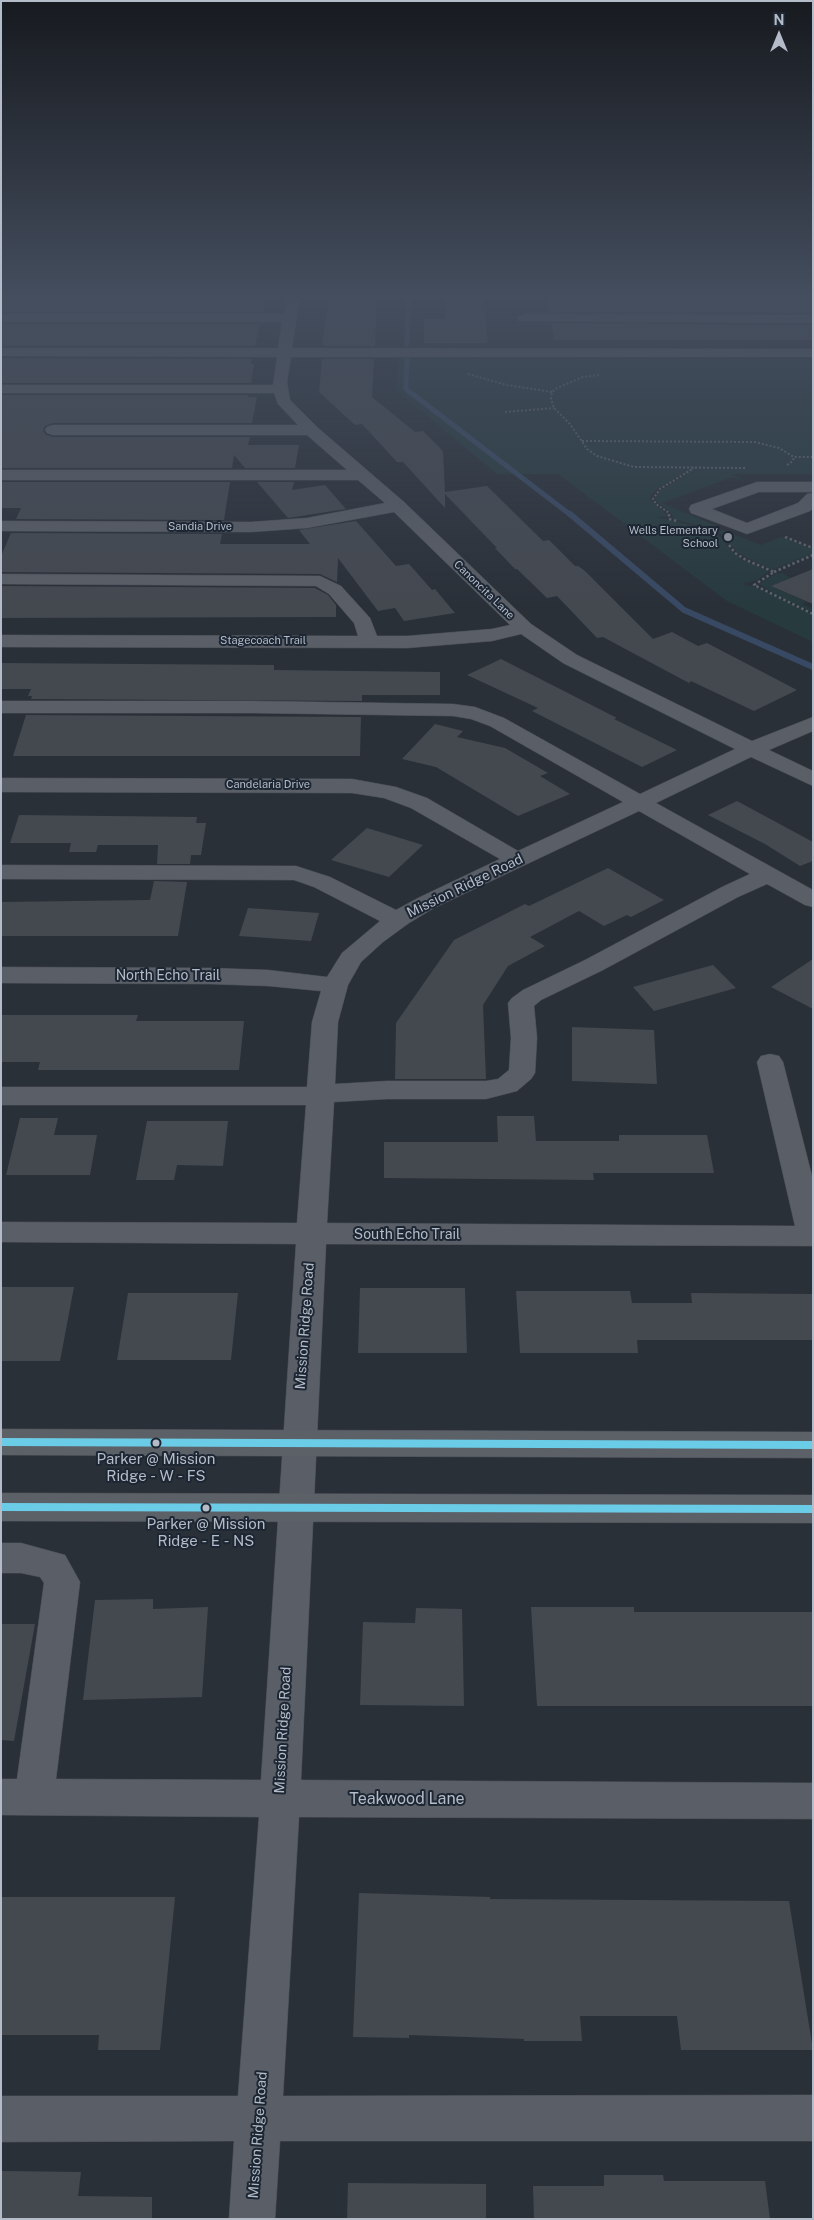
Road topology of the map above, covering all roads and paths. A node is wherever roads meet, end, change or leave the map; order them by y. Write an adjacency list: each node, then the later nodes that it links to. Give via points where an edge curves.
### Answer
1 (283, 401): 6 (street, Canoncita Lane)
2 (552, 401): 3 (path)
3 (554, 408): 4 (path); 7 (path)
4 (504, 412)
5 (53, 430): 6 (street)
6 (311, 430): 13 (street, Canoncita Lane)
7 (581, 441): 8 (path, via 755,442 779,448); 11 (path, via 597,456 634,466)
8 (794, 457): 9 (path); 10 (path, via 791,463)
9 (813, 457)
10 (781, 467)
11 (750, 468)
12 (1, 474): 13 (street)
13 (362, 475): 16 (street, Canoncita Lane)
14 (813, 486): 15 (street, via 757,487 697,509 747,530 804,507)
15 (813, 498)
16 (398, 506): 17 (street, Sandia Drive, via 307,523 251,527); 25 (street, Canoncita Lane)
17 (1, 526)
18 (784, 537): 20 (path)
19 (798, 538): 20 (path)
20 (794, 540): 21 (path)
21 (813, 548)
22 (813, 555): 23 (path)
23 (774, 572)
24 (1, 579): 27 (street, via 320,582 335,590 354,611)
25 (524, 628): 27 (street, Stagecoach Trail, via 450,640); 30 (street, Canoncita Lane, via 570,659)
26 (1, 641): 27 (street, Stagecoach Trail)
27 (369, 642)
28 (1, 707): 33 (street, via 252,707 476,713)
29 (813, 723): 30 (street, Mission Ridge Road)
30 (752, 749): 31 (street, Canoncita Lane); 33 (street, Mission Ridge Road)
31 (813, 780)
32 (1, 785): 34 (street, Candelaria Drive, via 352,786 388,792 419,803)
33 (639, 803): 34 (street, Mission Ridge Road); 36 (street)
34 (517, 860): 38 (street, Mission Ridge Road)
35 (1, 872): 38 (street, via 296,873 322,882)
36 (768, 875): 37 (street); 42 (street, via 532,995 521,1004 524,1038 522,1073 507,1085 486,1090 387,1090)
37 (813, 900)
38 (396, 920): 40 (street, Mission Ridge Road, via 351,958)
39 (1, 975): 40 (street, North Echo Trail, via 210,976)
40 (335, 985): 42 (street, Mission Ridge Road, via 325,1022)
41 (770, 1062): 46 (street)
42 (320, 1095): 43 (street); 45 (street, Mission Ridge Road)
43 (1, 1096)
44 (1, 1232): 45 (street, South Echo Trail)
45 (311, 1234): 46 (street, South Echo Trail); 48 (street, Mission Ridge Road)
46 (812, 1236)
47 (1, 1442): 48 (main road)
48 (299, 1444): 49 (main road); 51 (street, Mission Ridge Road)
49 (813, 1445)
50 (1, 1507): 51 (main road)
51 (295, 1509): 52 (main road); 55 (street, Mission Ridge Road)
52 (813, 1509)
53 (1, 1558): 54 (street, via 21,1558 52,1565 62,1582)
54 (18, 1797): 55 (street, Teakwood Lane)
55 (280, 1798): 56 (street, Teakwood Lane); 58 (street, Mission Ridge Road)
56 (813, 1801)
57 (1, 2118): 58 (street)
58 (259, 2118): 59 (street); 60 (street, Mission Ridge Road)
59 (813, 2118)
60 (252, 2219)

